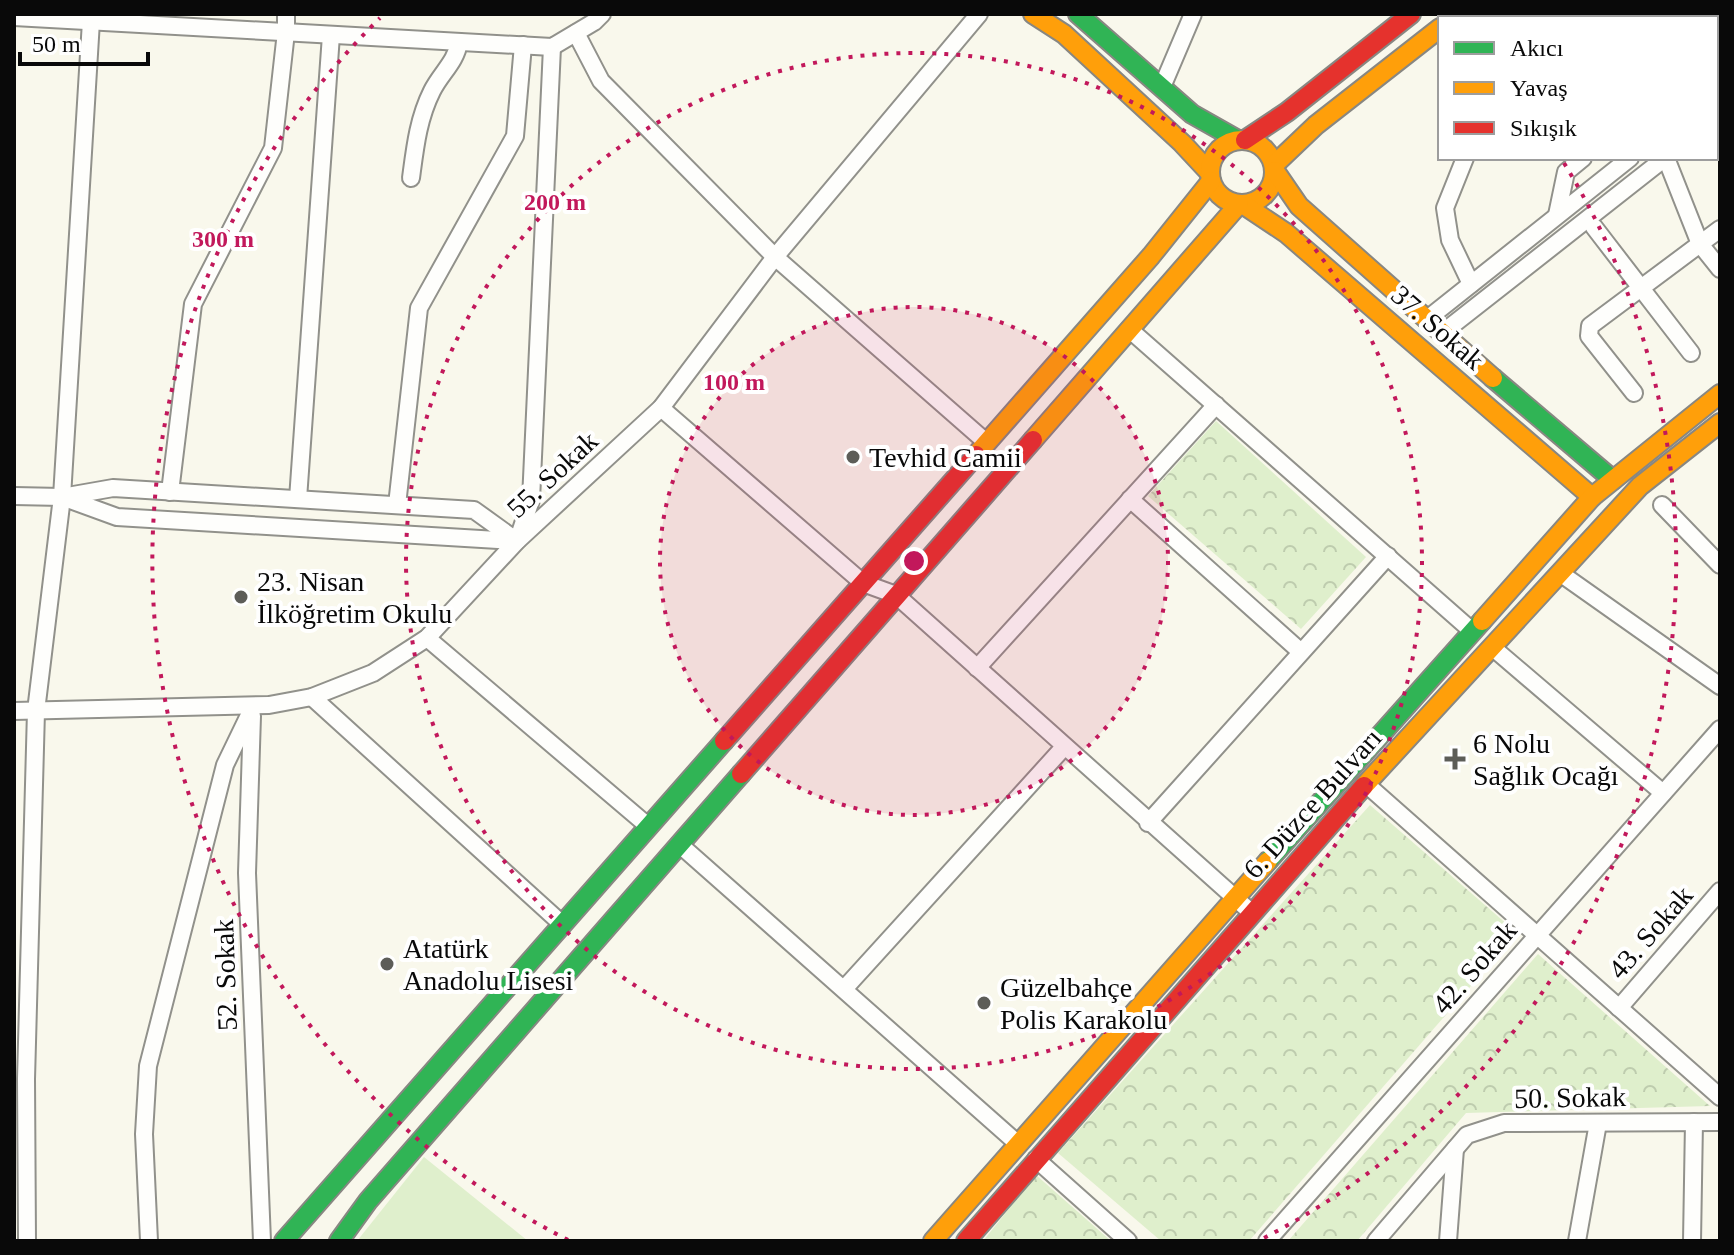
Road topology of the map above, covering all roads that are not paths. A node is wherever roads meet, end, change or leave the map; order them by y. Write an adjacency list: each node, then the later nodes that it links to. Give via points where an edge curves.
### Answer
1 (286, 14): 12 (street)
2 (602, 14): 13 (street)
3 (979, 14): 34 (street, 55. Sokak)
4 (1033, 14): 26 (main road, via 1064,34 1182,143)
5 (1078, 14): 18 (main road)
6 (1193, 14): 18 (street)
7 (1411, 14): 19 (main road, via 1287,112)
8 (14, 17): 10 (street)
9 (197, 20): 10 (street); 12 (street)
10 (91, 21): 54 (street)
11 (1438, 30): 25 (main road, via 1316,125)
12 (286, 32): 14 (street); 52 (street, via 273,148 193,304)
13 (576, 33): 17 (street); 34 (street, via 601,81)
14 (331, 35): 15 (street); 56 (street)
15 (459, 42): 16 (street); 27 (street, via 417,130)
16 (523, 45): 17 (street); 58 (street, via 515,136 419,308)
17 (552, 47): 60 (street, via 531,500)
18 (1162, 87): 19 (main road, via 1192,114)
19 (1241, 140): 25 (main road, via 1264,148); 26 (main road, via 1215,155)
20 (1464, 160): 37 (street, via 1445,208 1450,240)
21 (1581, 160): 29 (street, via 1566,172)
22 (1627, 160): 29 (street)
23 (1662, 160): 41 (street)
24 (1666, 160): 32 (street)
25 (1275, 168): 28 (main road, via 1269,190 1254,203); 33 (main road, via 1299,206)
26 (1211, 177): 28 (main road, via 1224,199); 50 (main road, via 1151,256)
27 (411, 178)
28 (1241, 204): 36 (main road, 37. Sokak, via 1286,233); 40 (main road)
29 (1557, 215): 37 (street)
30 (1594, 227): 38 (street)
31 (1720, 229): 32 (street)
32 (1700, 244): 35 (street); 38 (street)
33 (1352, 253): 36 (main road); 39 (main road)
34 (775, 257): 48 (street, 55. Sokak); 50 (street)
35 (1720, 269)
36 (1333, 274): 46 (main road, 37. Sokak)
37 (1471, 284): 39 (street)
38 (1641, 288): 42 (street); 44 (street, via 1589,331)
39 (1426, 320): 41 (main road)
40 (1129, 329): 47 (street); 65 (main road)
41 (1441, 334): 43 (main road)
42 (1691, 353)
43 (1501, 385): 46 (main road); 51 (main road)
44 (1634, 393)
45 (1720, 394): 51 (main road, 6. Düzce Bulvarı)
46 (1484, 404): 55 (main road, 37. Sokak)
47 (1216, 405): 57 (street); 61 (street)
48 (661, 408): 60 (street, 55. Sokak); 64 (street)
49 (1720, 423): 63 (main road, 6. Düzce Bulvarı, via 1640,486)
50 (986, 442): 64 (main road)
51 (1613, 480): 55 (main road, 6. Düzce Bulvarı)
52 (170, 492): 54 (street, via 113,488); 56 (street)
53 (14, 496): 54 (street)
54 (62, 497): 60 (street, via 117,517); 75 (street)
55 (1592, 497): 66 (main road, 6. Düzce Bulvarı)
56 (298, 499): 58 (street)
57 (1130, 499): 69 (street); 70 (street)
58 (397, 505): 60 (street, via 474,510)
59 (1662, 505): 62 (street)
60 (517, 541): 67 (street, 55. Sokak)
61 (1388, 556): 66 (street); 69 (street)
62 (1720, 565)
63 (1560, 573): 68 (main road, 6. Düzce Bulvarı); 71 (street)
64 (863, 583): 65 (street); 81 (main road)
65 (896, 595): 70 (street); 82 (main road)
66 (1472, 631): 84 (main road, 6. Düzce Bulvarı)
67 (427, 638): 72 (street, 55. Sokak, via 373,673); 81 (street)
68 (1492, 647): 78 (main road, 6. Düzce Bulvarı); 79 (street)
69 (1301, 652): 80 (street)
70 (977, 668): 77 (street)
71 (1720, 686)
72 (312, 697): 73 (street, 55. Sokak); 86 (street)
73 (253, 707): 75 (street, 55. Sokak); 99 (street, via 225,765 148,1066 144,1134); 100 (street, 52. Sokak, via 247,873)
74 (14, 711): 75 (street, 55. Sokak)
75 (36, 711): 90 (street)
76 (1720, 729): 79 (street, 42. Sokak)
77 (1064, 747): 80 (street); 88 (street)
78 (1366, 784): 85 (main road, 6. Düzce Bulvarı); 87 (street)
79 (1663, 793): 87 (street, 42. Sokak)
80 (1148, 823): 84 (street)
81 (648, 826): 86 (main road)
82 (679, 844): 88 (street); 102 (main road)
83 (1720, 891): 89 (street, 43. Sokak)
84 (1234, 899): 85 (street); 95 (main road, 6. Düzce Bulvarı)
85 (1252, 913): 97 (main road, 6. Düzce Bulvarı)
86 (562, 924): 101 (main road)
87 (1537, 935): 89 (street); 106 (street, 42. Sokak)
88 (844, 989): 95 (street)
89 (1619, 1008): 91 (street)
90 (20, 1079): 98 (street)
91 (1720, 1097)
92 (1694, 1122): 93 (street, 50. Sokak); 94 (street, 50. Sokak); 110 (street)
93 (1720, 1122)
94 (1598, 1123): 96 (street, 50. Sokak, via 1504,1123 1467,1135); 109 (street)
95 (1017, 1143): 103 (main road, 6. Düzce Bulvarı)
96 (1455, 1149): 107 (street, 50. Sokak); 108 (street)
97 (1036, 1159): 104 (main road, 6. Düzce Bulvarı); 105 (street)
98 (27, 1241)
99 (149, 1241)
100 (262, 1241)
101 (284, 1241)
102 (339, 1241)
103 (933, 1241)
104 (966, 1241)
105 (1128, 1241)
106 (1267, 1241)
107 (1376, 1241)
108 (1448, 1241)
109 (1577, 1241)
110 (1692, 1241)

